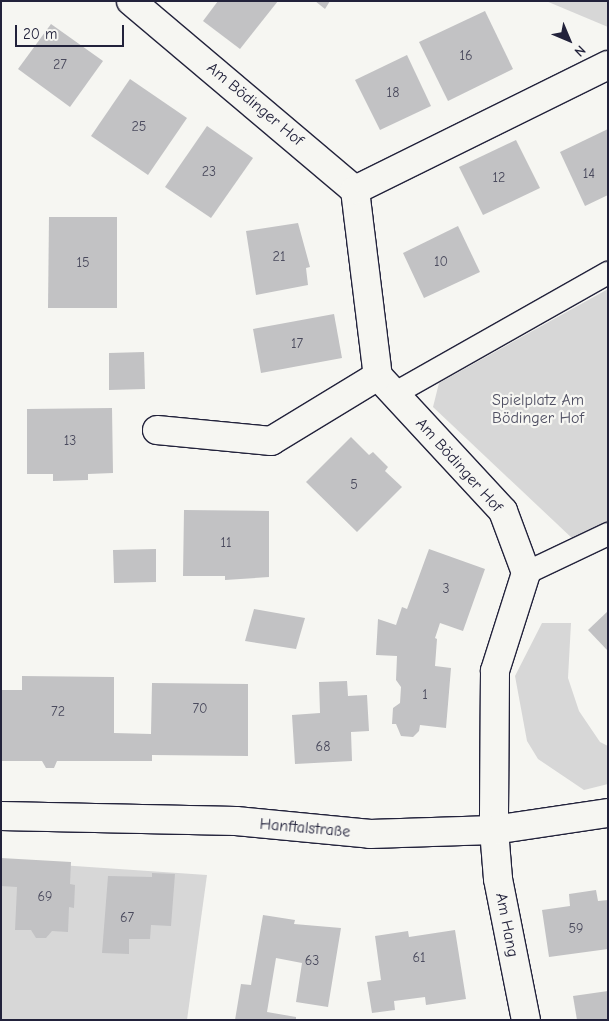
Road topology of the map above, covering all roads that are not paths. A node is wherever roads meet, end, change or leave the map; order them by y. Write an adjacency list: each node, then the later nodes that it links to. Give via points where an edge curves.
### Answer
1 (131, 1): 2 (street, Am Bödinger Hof)
2 (162, 10): 4 (street, Am Bödinger Hof)
3 (608, 65): 4 (street)
4 (355, 190): 6 (street)
5 (608, 273): 6 (lane)
6 (386, 385): 7 (street, via 271,441); 9 (street, Am Bödinger Hof, via 503,511)
7 (158, 430)
8 (608, 534): 9 (lane)
9 (526, 573): 12 (street, via 495,671)
10 (608, 813): 12 (street, Hanftalstraße)
11 (1, 816): 12 (street, Hanftalstraße, via 236,821 370,834)
12 (494, 830): 13 (street, Am Hang, via 498,879)
13 (526, 1020)

